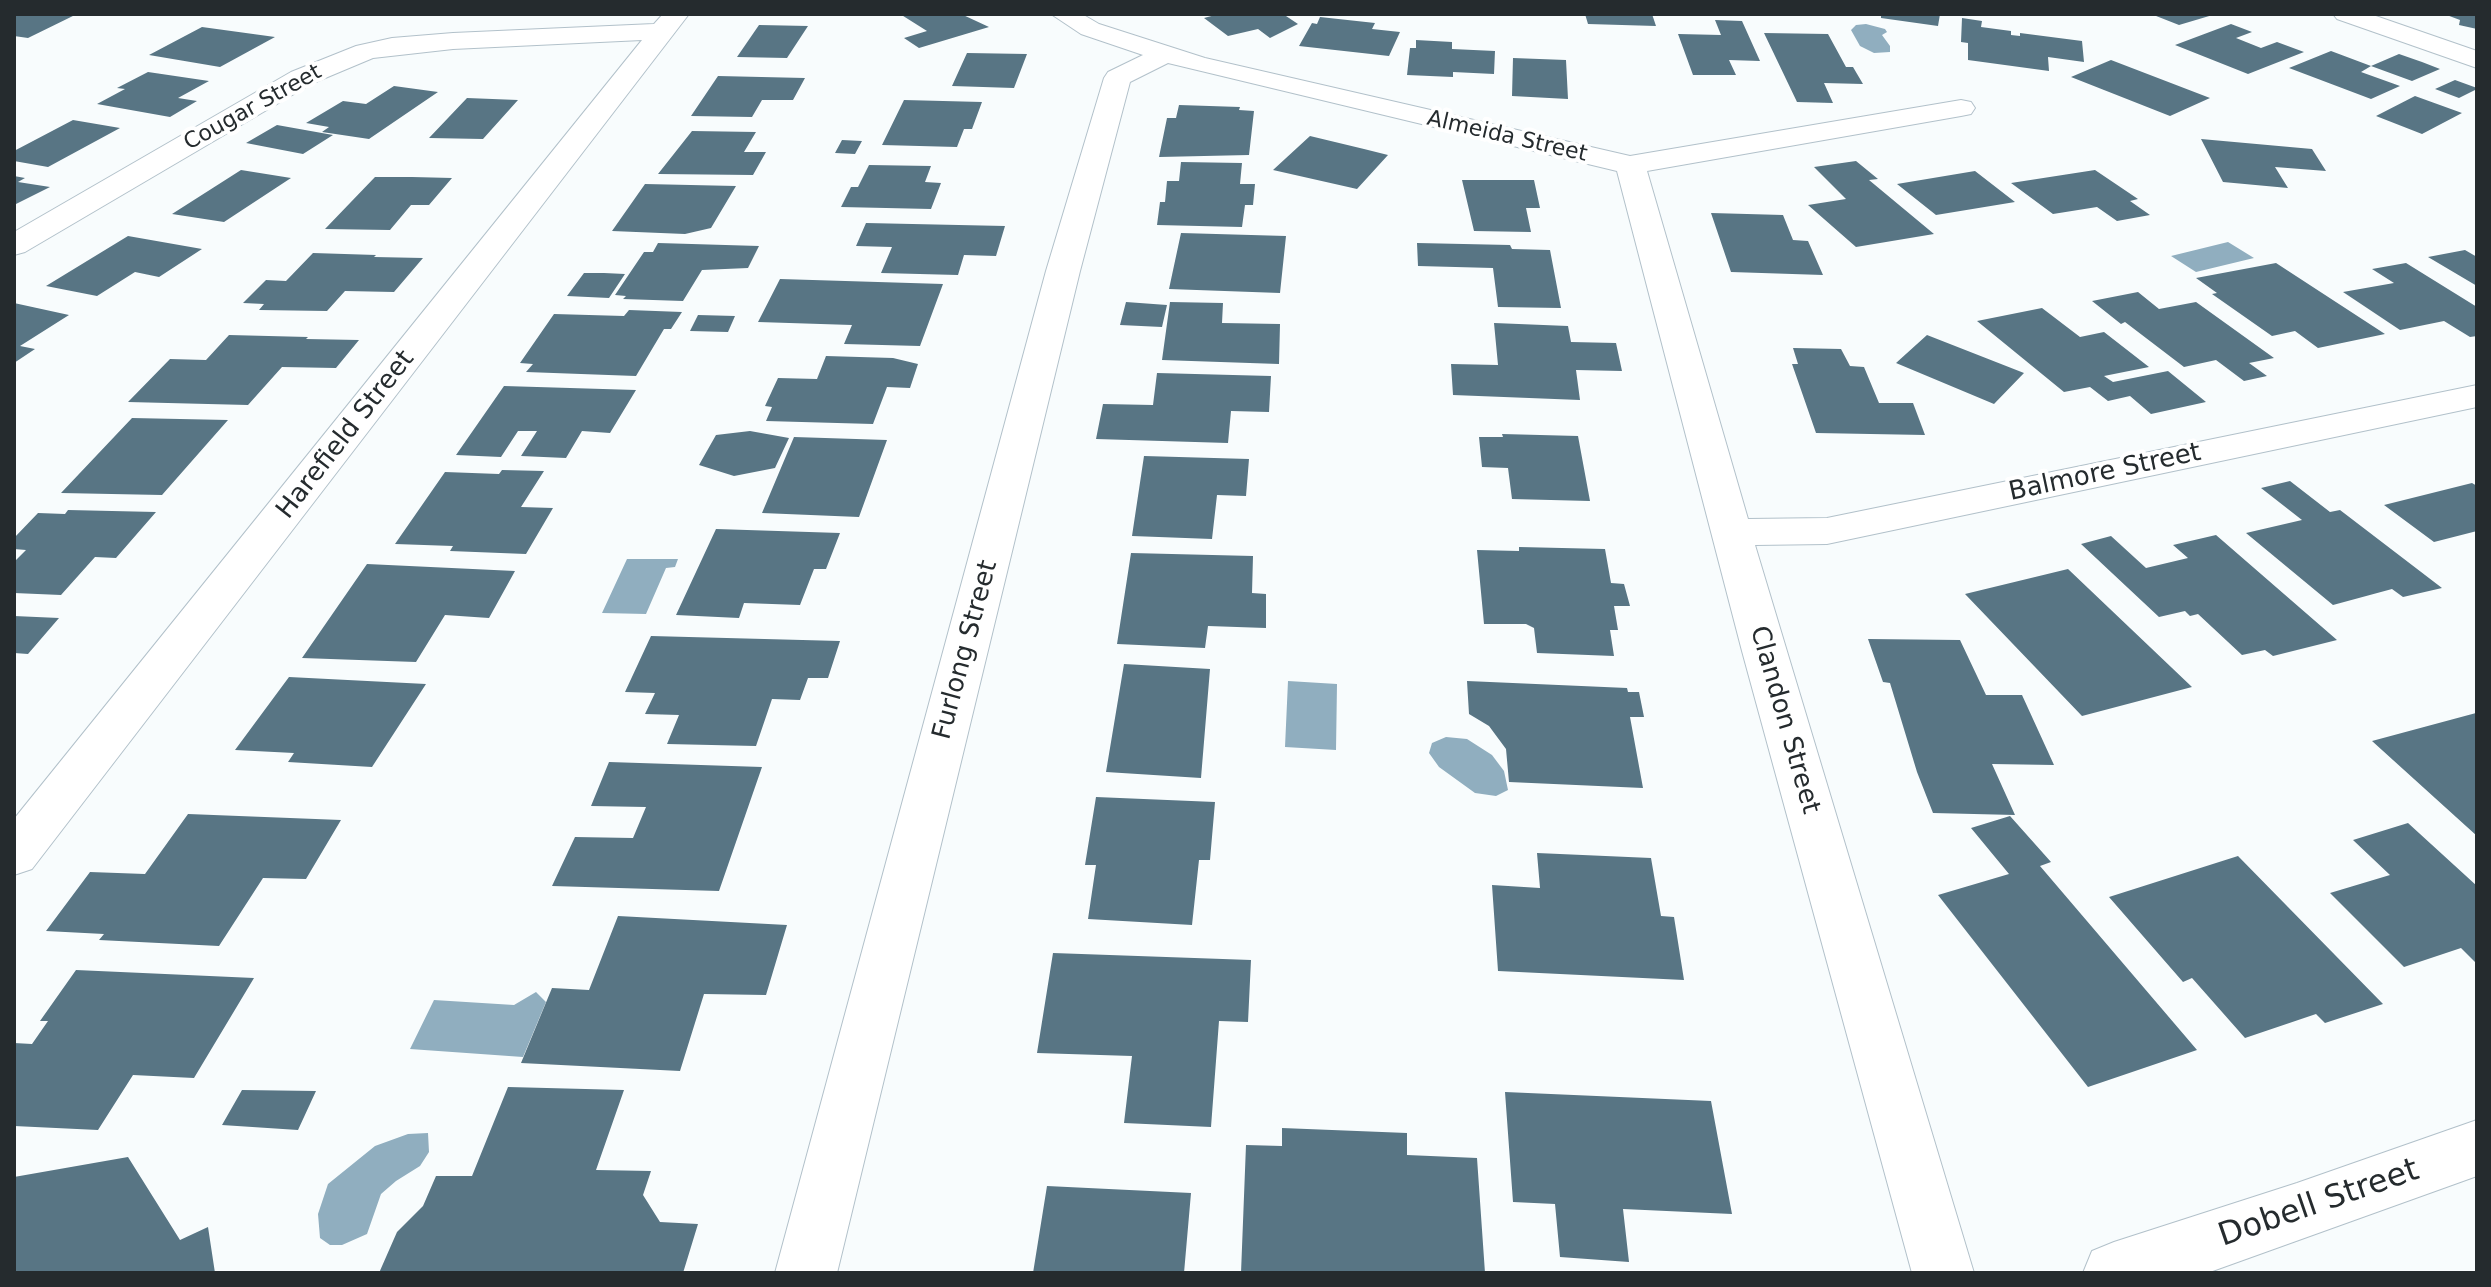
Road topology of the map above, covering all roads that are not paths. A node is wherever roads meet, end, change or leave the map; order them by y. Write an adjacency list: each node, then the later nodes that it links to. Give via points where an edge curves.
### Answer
1 (1064, 14): 4 (street, Almeida Street)
2 (2346, 14): 5 (street)
3 (667, 23): 8 (street, Cougar Street, via 365,52 301,78); 11 (street, Harefield Street)
4 (1163, 55): 7 (street, Almeida Street); 13 (street, Furlong Street, via 1118,78 1063,271)
5 (2477, 60)
6 (1961, 108): 7 (street, Almeida Street)
7 (1630, 165): 10 (street, Clandon Street)
8 (14, 245)
9 (2477, 396): 10 (street, Balmore Street, via 1827,531)
10 (1731, 532): 14 (street, Clandon Street)
11 (14, 855)
12 (2477, 1148): 15 (street, Dobell Street)
13 (806, 1273)
14 (1943, 1273)
15 (2114, 1273)

